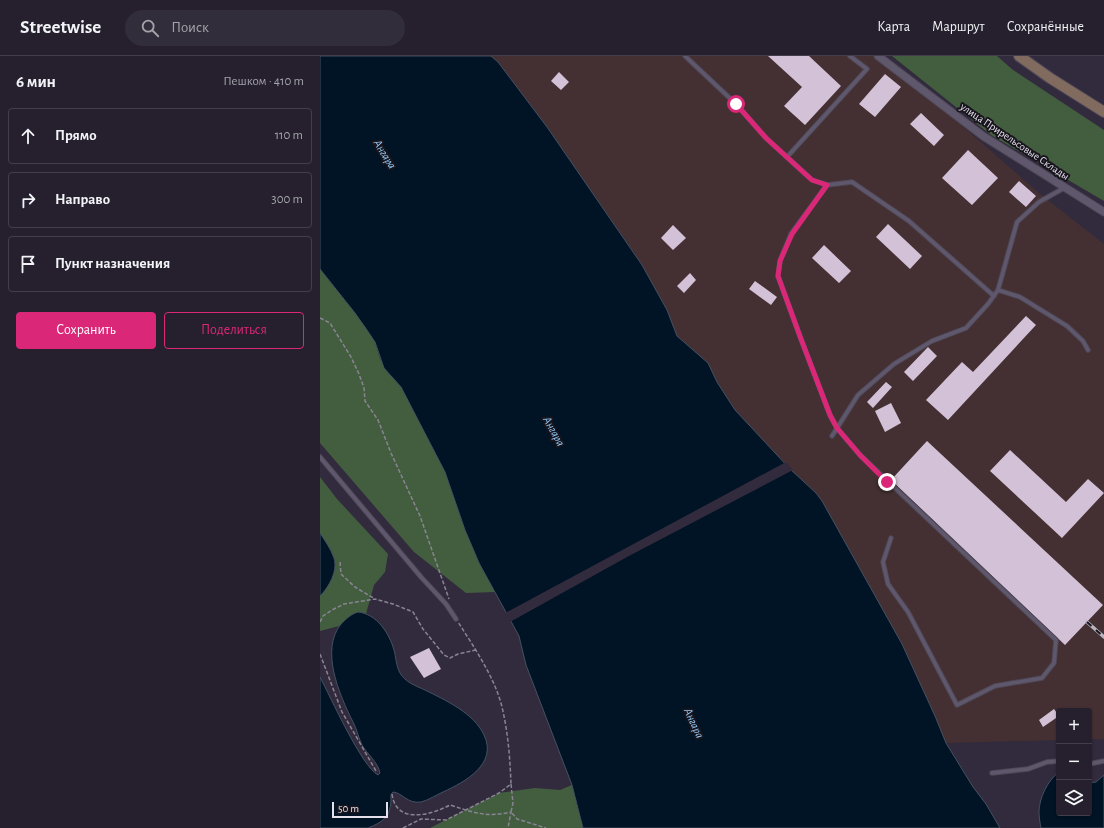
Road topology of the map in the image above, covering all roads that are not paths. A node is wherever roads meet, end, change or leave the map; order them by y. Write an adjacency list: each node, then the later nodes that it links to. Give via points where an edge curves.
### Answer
1 (685, 56): 6 (lane)
2 (850, 56): 6 (lane, via 867,69)
3 (878, 56): 8 (street, улица Прирельсовые Склады, via 983,136)
4 (1019, 56): 5 (main road)
5 (1104, 112)
6 (787, 156): 7 (lane, via 812,180)
7 (827, 185): 11 (lane, via 852,182 909,220); 13 (lane, via 792,234 780,261 778,276)
8 (1064, 188): 9 (street, улица Прирельсовые Склады); 10 (lane, via 1038,202 1017,222)
9 (1104, 212)
10 (998, 290): 11 (lane); 12 (lane, via 1020,297 1067,326 1083,341)
11 (994, 296): 13 (lane, via 966,328 932,341 894,364 858,395)
12 (1088, 350)
13 (837, 428): 14 (lane); 16 (lane, via 887,482 1056,640 1054,663 1042,678 995,686 957,705 908,612 888,584 883,562)
14 (832, 436)
15 (320, 457): 17 (lane)
16 (891, 538)
17 (456, 619)
18 (1056, 761): 21 (lane, via 1028,770)
19 (1104, 761): 20 (lane)
20 (1092, 763)
21 (992, 773)

